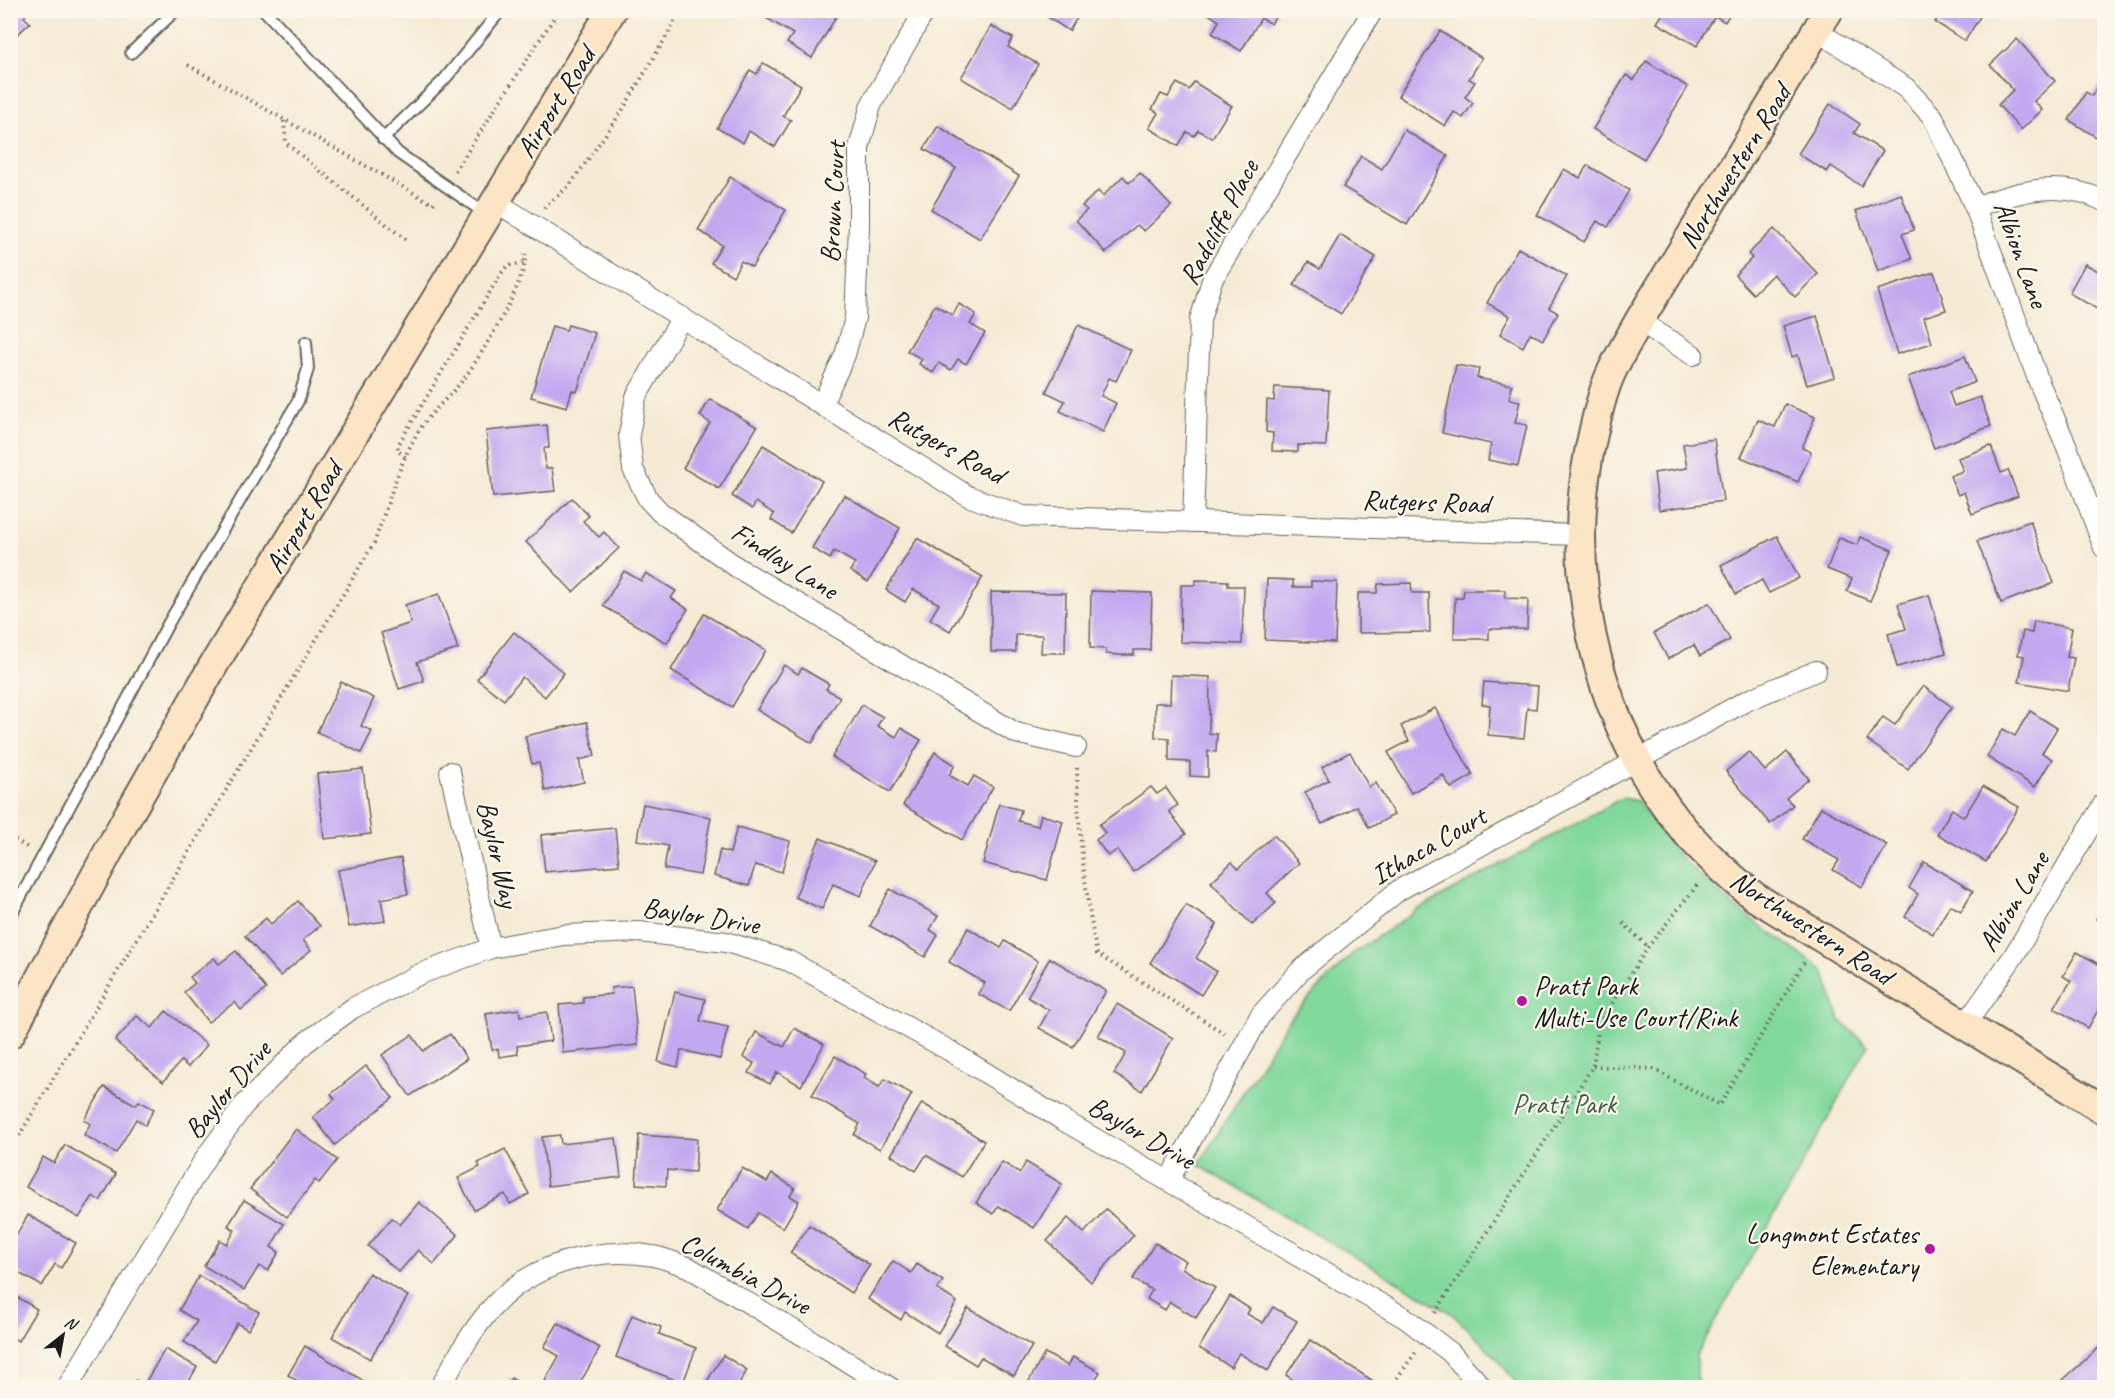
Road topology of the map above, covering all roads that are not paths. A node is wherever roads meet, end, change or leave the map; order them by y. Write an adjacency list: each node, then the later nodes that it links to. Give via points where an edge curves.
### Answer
1 (176, 10): 8 (lane)
2 (264, 10): 9 (lane)
3 (501, 10): 9 (lane, via 444,80)
4 (612, 10): 11 (street, Airport Road)
5 (925, 10): 17 (street, Brown Court, via 871,105 859,148 855,318 845,355)
6 (1373, 10): 18 (street, Radcliffe Place, via 1212,280 1200,320)
7 (1823, 21): 12 (street, Albion Lane, via 1906,88 1933,117); 14 (street, Northwestern Road)
8 (131, 53)
9 (383, 139): 11 (lane, via 444,187)
10 (2104, 201): 12 (street, via 2058,187 2015,192)
11 (490, 207): 13 (street, Rutgers Road); 29 (street, Airport Road, via 213,666)
12 (1975, 207): 20 (street, Albion Lane)
13 (682, 316): 17 (street, Rutgers Road); 22 (street, Findlay Lane, via 636,397 628,435 633,469 648,499 660,512 738,567 1016,733)
14 (1639, 321): 16 (street); 19 (street, Northwestern Road, via 1611,374 1600,405 1585,469)
15 (306, 342): 26 (lane, via 308,369 298,401 168,624)
16 (1693, 355)
17 (822, 404): 18 (street, Rutgers Road, via 968,496 1023,516)
18 (1193, 522): 19 (street, Rutgers Road)
19 (1579, 535): 23 (street, Northwestern Road, via 1594,649 1615,714)
20 (2104, 548)
21 (1816, 671): 23 (street, Ithaca Court, via 1746,701)
22 (1076, 747)
23 (1638, 759): 28 (street, Northwestern Road, via 1677,821 1714,862 1755,897); 31 (street, Ithaca Court, via 1399,890 1300,971 1260,1016)
24 (450, 772): 27 (street, Baylor Way)
25 (2104, 803): 28 (street, Albion Lane, via 2013,957)
26 (10, 917)
27 (491, 948): 31 (street, Baylor Drive, via 564,935 639,932 726,942 789,961); 32 (street, Baylor Drive, via 420,974 353,1008 305,1043 244,1105 206,1157)
28 (1965, 1025): 30 (street, Northwestern Road)
29 (10, 1034)
30 (2104, 1110)
31 (1169, 1180): 35 (street, Baylor Drive, via 1405,1318 1450,1352)
32 (67, 1388)
33 (440, 1388): 34 (street, Columbia Drive, via 490,1309 517,1286 548,1268 582,1257 618,1253 653,1256 688,1267)
34 (891, 1388)
35 (1483, 1388)

